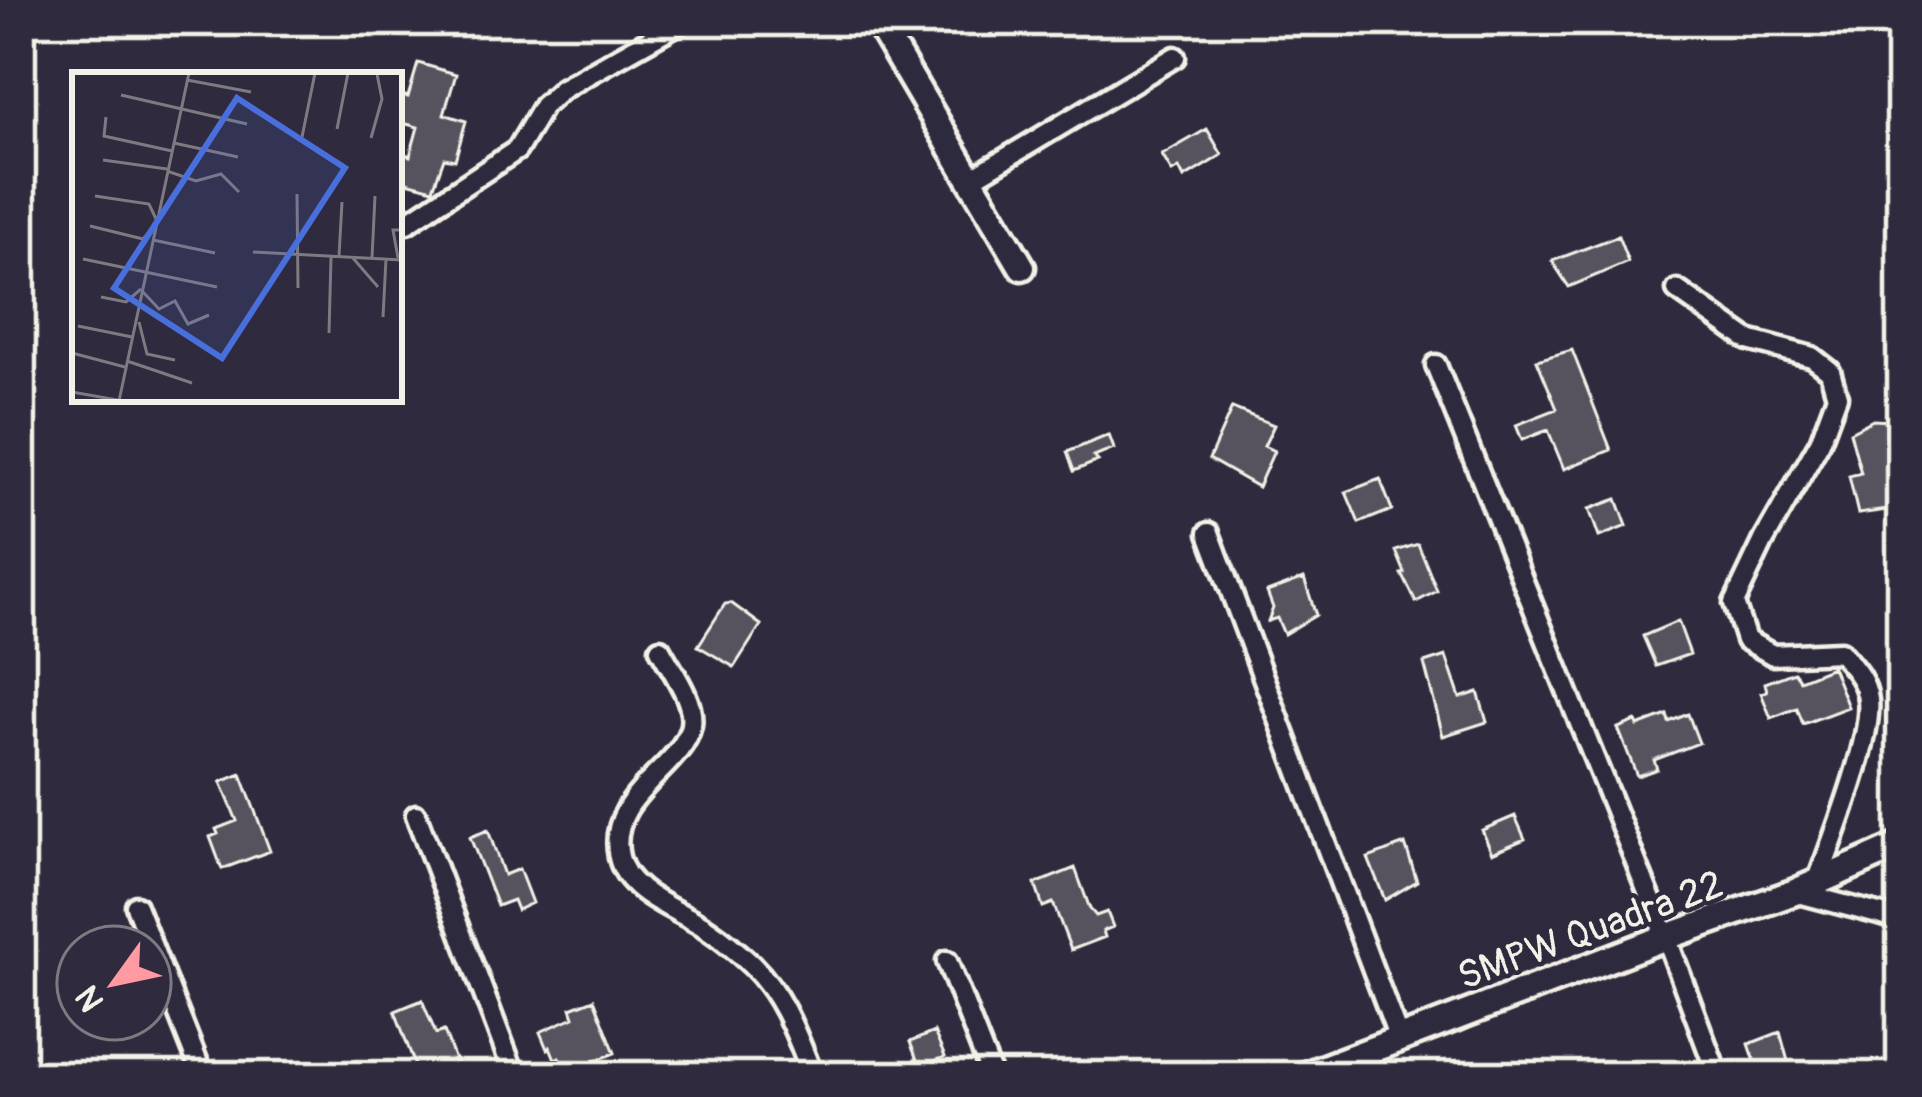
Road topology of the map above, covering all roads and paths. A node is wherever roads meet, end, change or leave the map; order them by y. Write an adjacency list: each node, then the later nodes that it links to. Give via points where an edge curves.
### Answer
1 (683, 21): 5 (street, via 562,89 517,150)
2 (877, 21): 4 (street)
3 (1175, 57): 4 (street)
4 (971, 179): 6 (street)
5 (407, 224)
6 (1022, 267)
7 (1677, 290): 13 (street, via 1748,340 1812,357 1831,371 1837,396 1734,603 1746,640 1772,655 1840,652 1869,702 1859,757)
8 (1436, 365): 16 (street)
9 (1209, 533): 18 (street)
10 (660, 649): 21 (street, via 691,725 619,827 619,860 638,888 751,964 783,1001)
11 (416, 815): 20 (street)
12 (1901, 845): 13 (street, SMPW Quadra 22)
13 (1806, 888): 15 (street); 16 (street, SMPW Quadra 22)
14 (136, 905): 19 (street)
15 (1901, 920)
16 (1666, 937): 18 (street, SMPW Quadra 22); 24 (street)
17 (947, 961): 22 (street)
18 (1399, 1040): 23 (street, SMPW Quadra 22)
19 (203, 1076)
20 (515, 1076)
21 (813, 1076)
22 (992, 1076)
23 (1303, 1076)
24 (1718, 1076)

